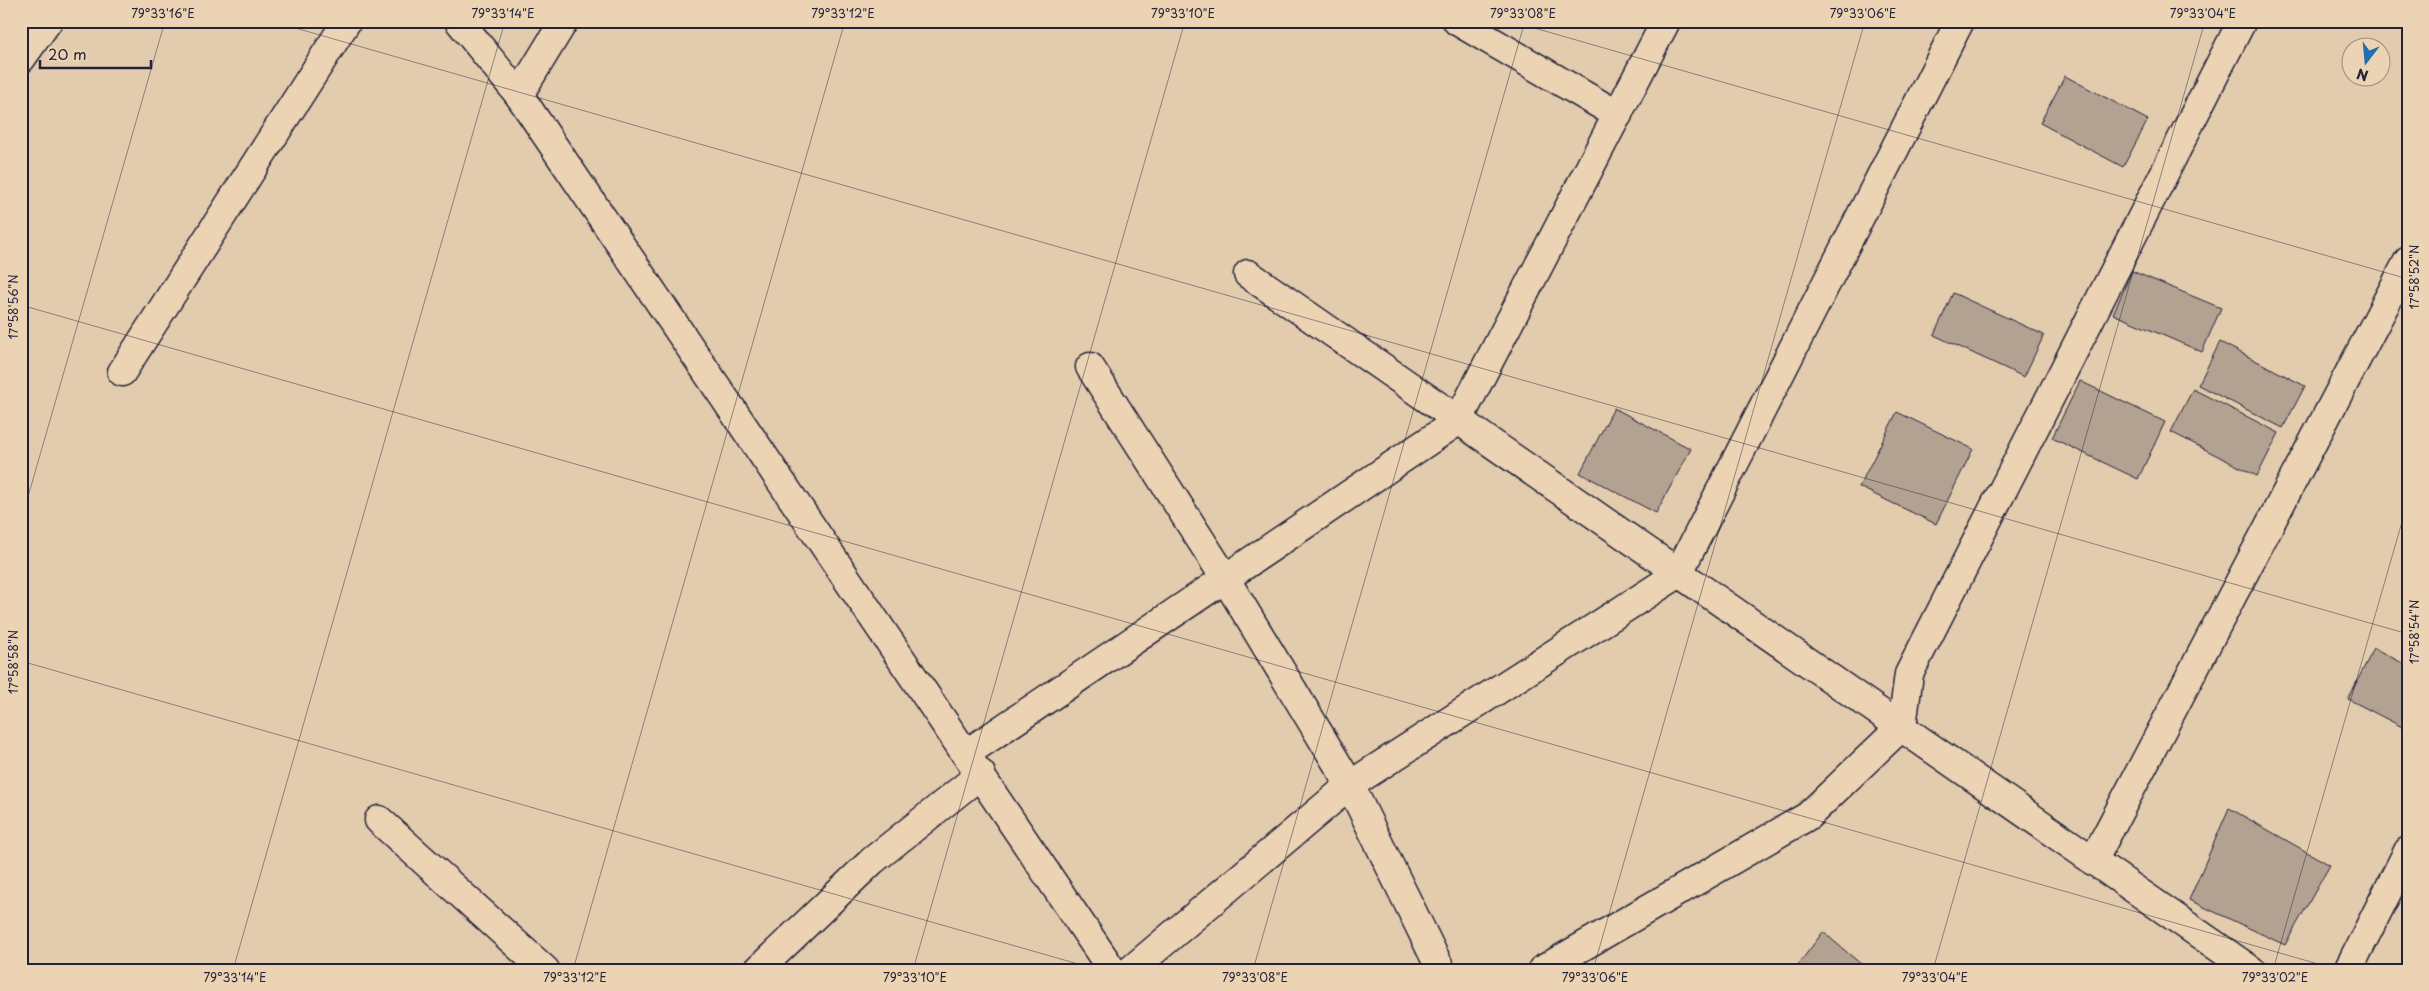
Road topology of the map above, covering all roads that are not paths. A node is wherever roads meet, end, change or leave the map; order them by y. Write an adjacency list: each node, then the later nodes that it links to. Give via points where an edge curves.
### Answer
1 (48, 21): 9 (street)
2 (347, 21): 15 (street)
3 (459, 21): 10 (street)
4 (564, 21): 10 (street)
5 (1457, 21): 11 (street)
6 (1666, 21): 11 (street)
7 (1960, 21): 17 (street)
8 (2242, 21): 19 (street, via 1909,674)
9 (21, 59)
10 (518, 94): 20 (street)
11 (1618, 115): 16 (street)
12 (2408, 262): 24 (street)
13 (1248, 274): 16 (street)
14 (1090, 366): 18 (street)
15 (122, 372)
16 (1458, 421): 17 (street); 18 (street)
17 (1678, 574): 19 (street); 21 (street)
18 (1225, 578): 20 (street); 21 (street)
19 (1902, 726): 24 (street); 31 (street, via 1808,816)
20 (974, 763): 27 (street); 28 (street)
21 (1350, 785): 29 (street); 30 (street)
22 (379, 820): 26 (street)
23 (2408, 851): 32 (street)
24 (2093, 861): 25 (street)
25 (2246, 969)
26 (545, 970)
27 (758, 970)
28 (1112, 970)
29 (1131, 970)
30 (1441, 970)
31 (1542, 970)
32 (2348, 970)

